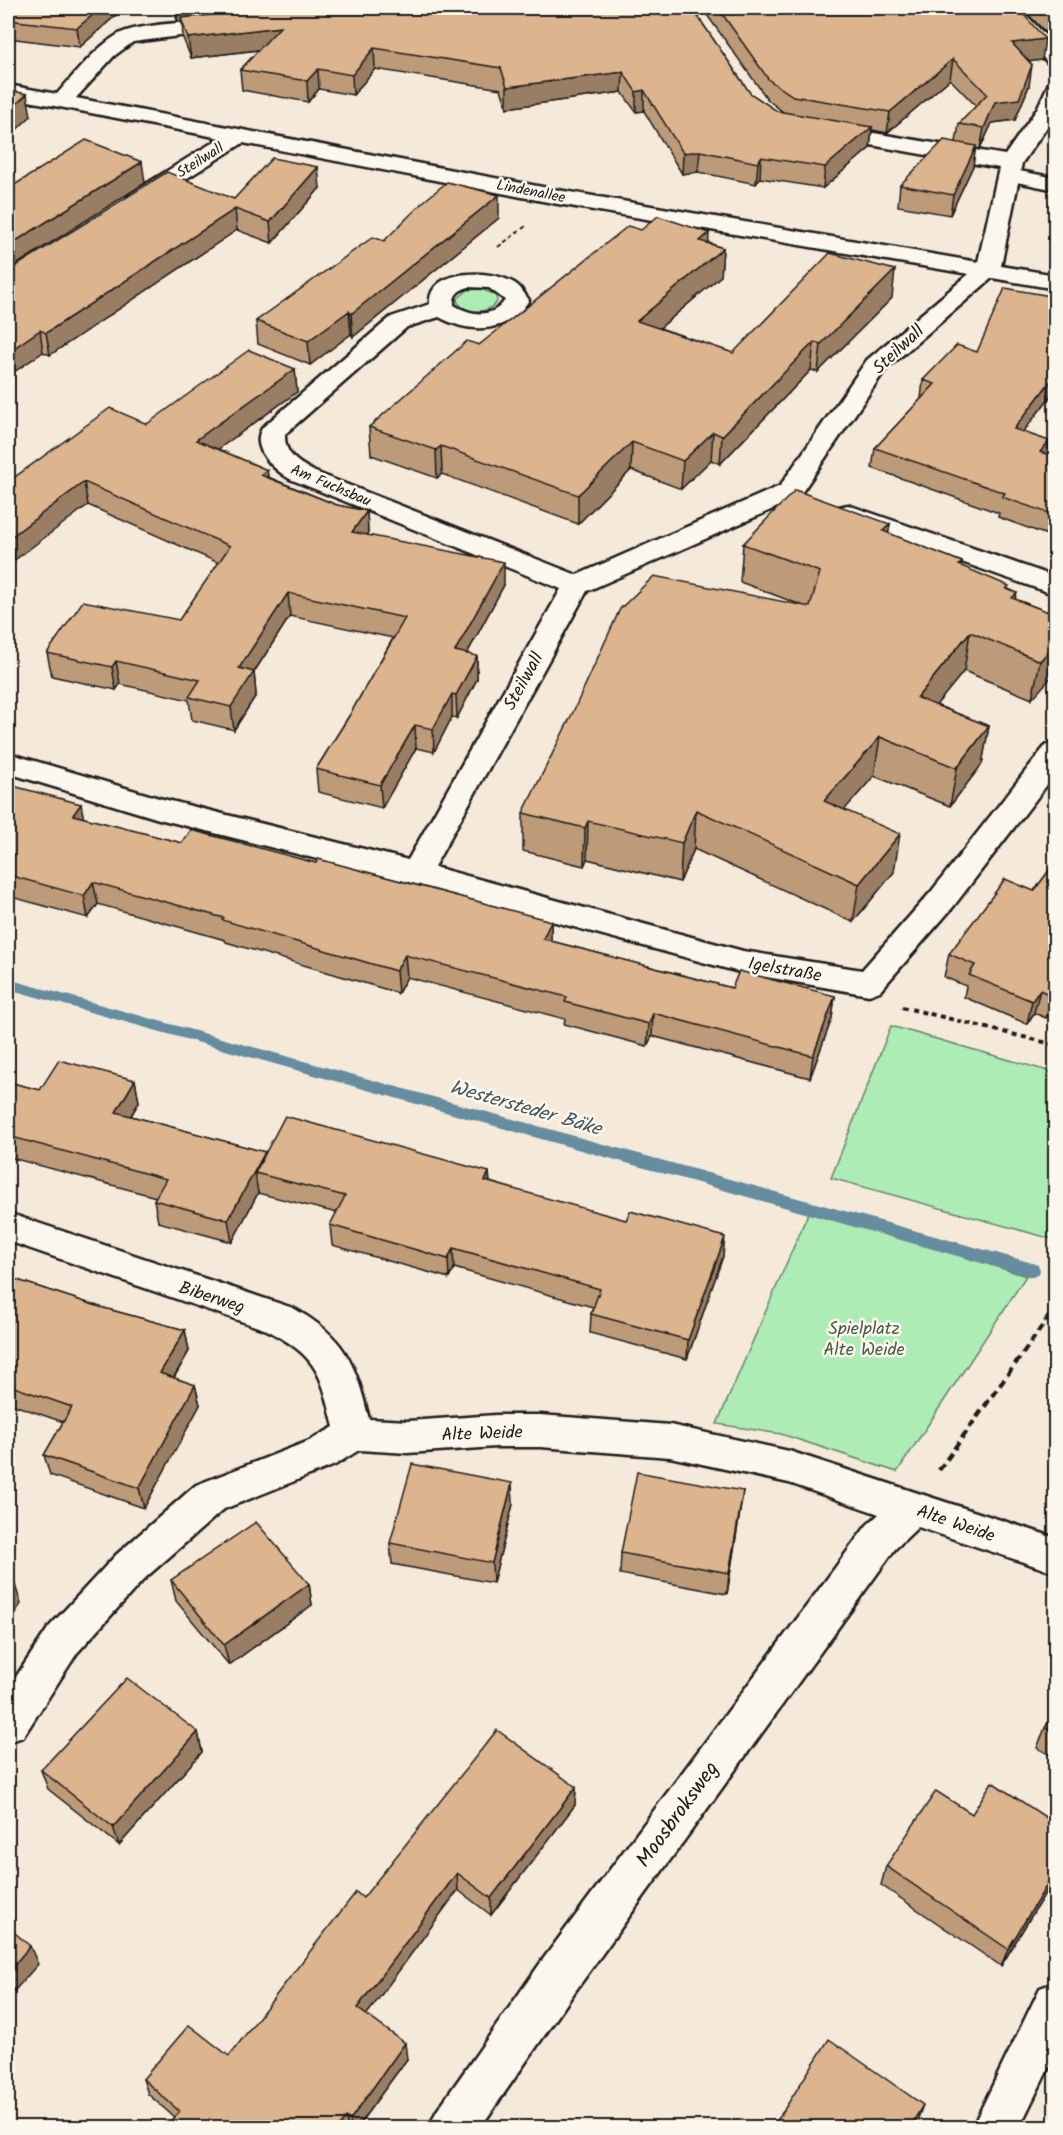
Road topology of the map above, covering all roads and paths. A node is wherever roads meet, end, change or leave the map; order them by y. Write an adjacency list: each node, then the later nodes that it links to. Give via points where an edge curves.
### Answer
1 (1010, 8): 3 (street)
2 (250, 22): 6 (street, via 126,38 107,52)
3 (1056, 60)
4 (1056, 87): 9 (street, via 1048,109)
5 (8, 91): 6 (street, Lindenallee)
6 (62, 101): 8 (street, Lindenallee)
7 (808, 128): 9 (street)
8 (240, 135): 11 (street, Steilwall); 13 (street, Lindenallee, via 570,199)
9 (1010, 169): 10 (lane); 13 (street)
10 (1056, 184)
11 (117, 213)
12 (528, 225): 14 (path, via 467,270)
13 (988, 270): 15 (street, Lindenallee); 17 (street, Steilwall, via 876,365)
14 (468, 280): 16 (street, via 447,288 439,301); 16 (street, via 501,283 513,291 517,300 513,309 502,317 485,321 452,316)
15 (1056, 282)
16 (442, 308): 18 (street, Am Fuchsbau, via 399,322 272,432 271,443 290,469 306,477)
17 (808, 498): 18 (street); 19 (street)
18 (577, 585): 22 (street, Steilwall)
19 (1056, 587)
20 (1056, 752): 23 (street, via 992,836)
21 (8, 763): 22 (street, via 197,818)
22 (416, 873): 23 (street, Igelstraße, via 743,962)
23 (869, 983): 24 (path, via 902,1006)
24 (1056, 1046)
25 (8, 1227): 27 (street, Biberweg, via 280,1319 309,1335 331,1358)
26 (1056, 1307): 28 (path)
27 (354, 1434): 28 (street, Alte Weide, via 408,1437 540,1431 670,1441 789,1467); 30 (street, via 322,1453 210,1497 130,1567 63,1640)
28 (912, 1509): 29 (street, Alte Weide); 32 (street, Moosbroksweg, via 881,1537)
29 (1056, 1556)
30 (8, 1723)
31 (1056, 2004): 33 (street)
32 (452, 2127)
33 (995, 2127)

